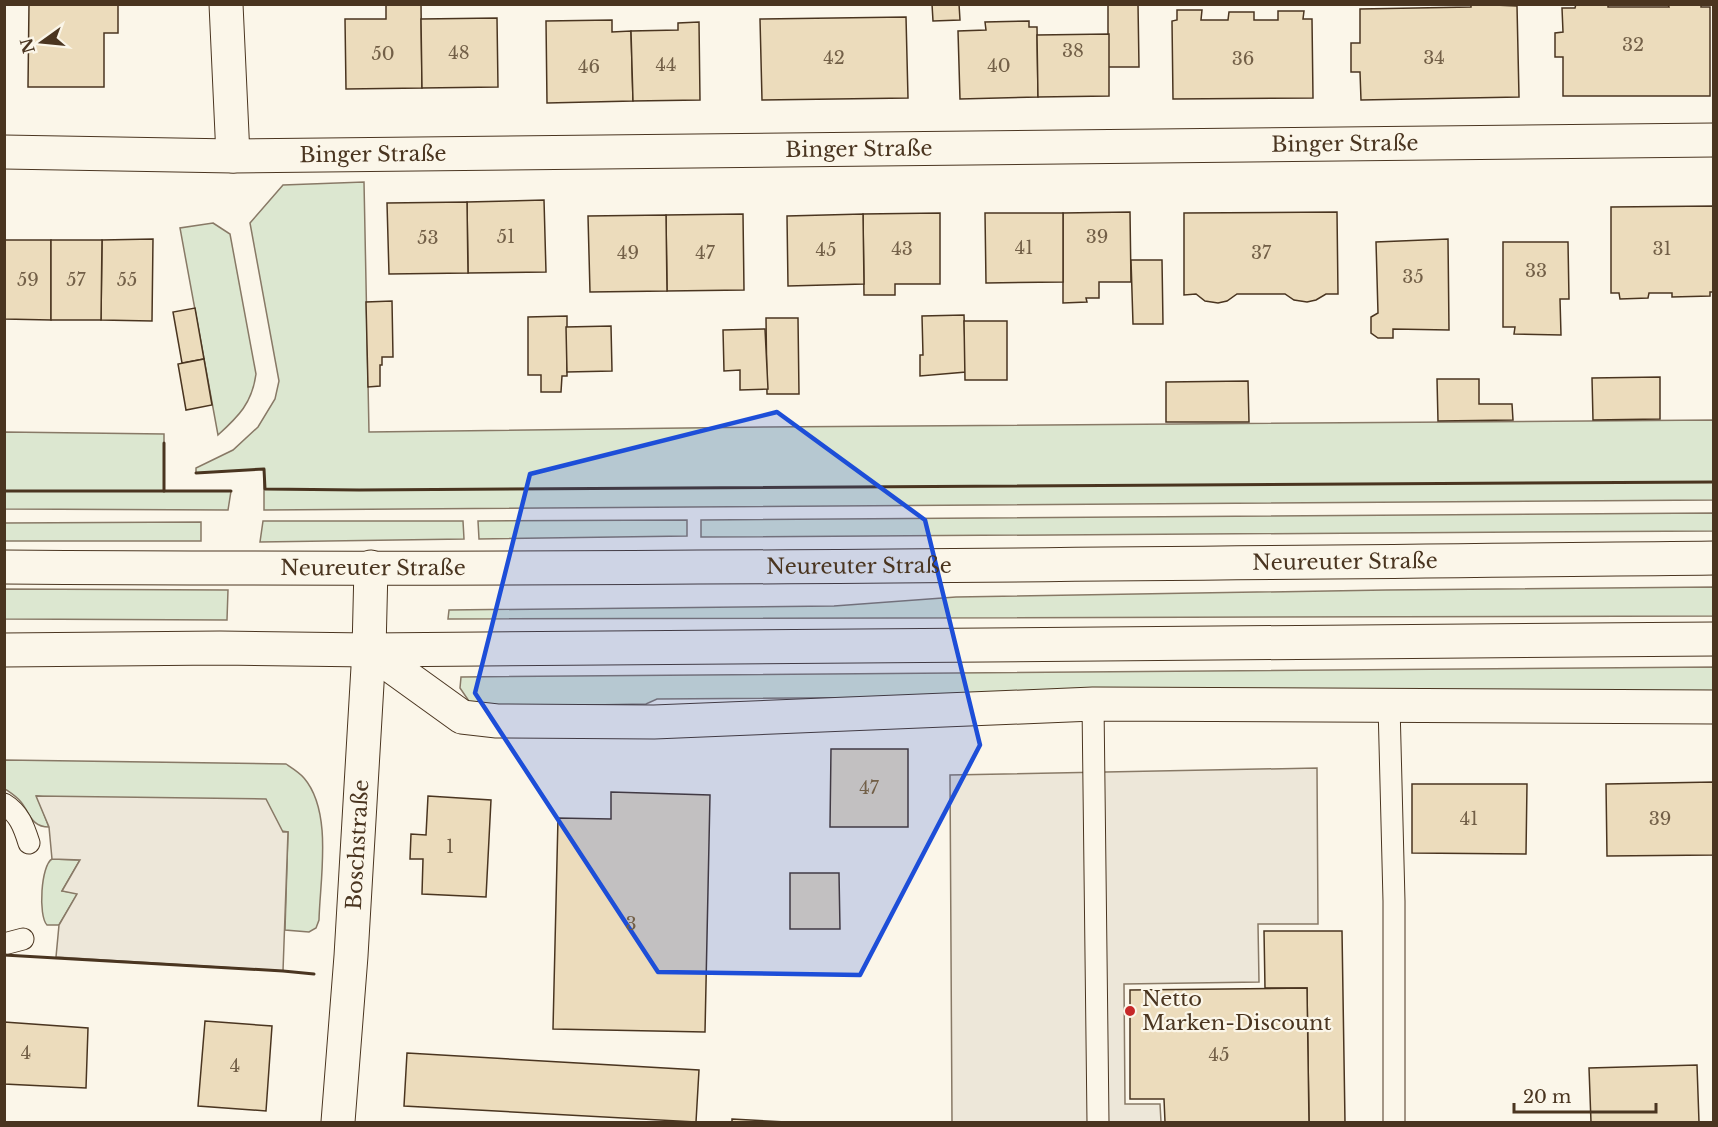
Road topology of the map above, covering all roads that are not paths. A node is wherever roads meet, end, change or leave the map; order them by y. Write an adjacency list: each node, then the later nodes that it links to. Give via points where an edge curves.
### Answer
1 (225, 4): 4 (street)
2 (1713, 140): 4 (street, Binger Straße)
3 (4, 152): 4 (street, Binger Straße)
4 (233, 156)
5 (1713, 558): 7 (street, Neureuter Straße)
6 (4, 567): 7 (street, Neureuter Straße)
7 (371, 567): 10 (street, Boschstraße)
8 (1713, 639): 10 (street)
9 (4, 650): 10 (street)
10 (369, 650): 11 (street, via 462,717 497,721 654,722); 16 (street, Boschstraße)
11 (1093, 704): 12 (street); 17 (lane)
12 (1389, 705): 13 (street); 18 (lane)
13 (1713, 707)
14 (4, 804): 15 (lane, via 13,809)
15 (29, 843)
16 (338, 1122)
17 (1098, 1122)
18 (1394, 1122)

